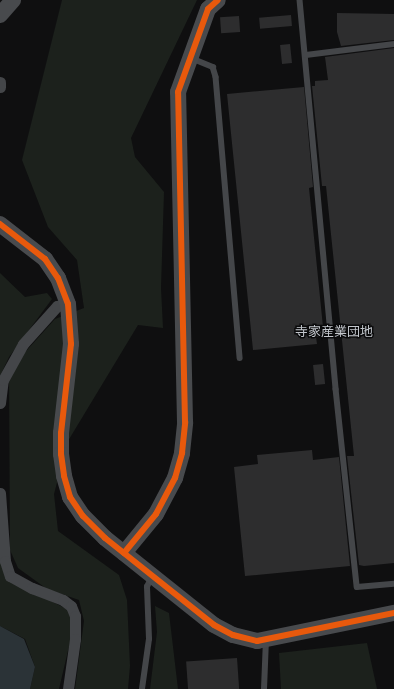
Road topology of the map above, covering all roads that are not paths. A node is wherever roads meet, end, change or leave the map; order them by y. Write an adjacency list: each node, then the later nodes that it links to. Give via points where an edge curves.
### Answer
1 (13, 0): 4 (street)
2 (218, 0): 7 (street, via 208,9)
3 (300, 0): 6 (lane)
4 (0, 15)
5 (394, 44): 6 (lane)
6 (306, 55): 17 (lane, via 336,389 357,586)
7 (190, 58): 12 (lane, via 212,67 216,77); 15 (street, via 178,92 185,422 182,453 175,478 156,514)
8 (0, 82): 9 (street)
9 (0, 87)
10 (0, 224): 11 (street, via 45,259 58,278)
11 (68, 304): 13 (street, via 57,306 20,349 3,380); 15 (street, via 71,344 61,433 64,476 70,498 83,516)
12 (240, 358)
13 (0, 403)
14 (0, 493): 20 (street, via 5,561 10,576 26,586 63,600 71,606 75,616 75,639)
15 (124, 554): 16 (street)
16 (152, 576): 19 (street, via 214,625 233,635 257,641); 21 (lane, via 147,587 150,639)
17 (394, 584)
18 (394, 613): 19 (street)
19 (266, 640): 22 (lane)
20 (68, 689)
21 (142, 689)
22 (264, 689)

